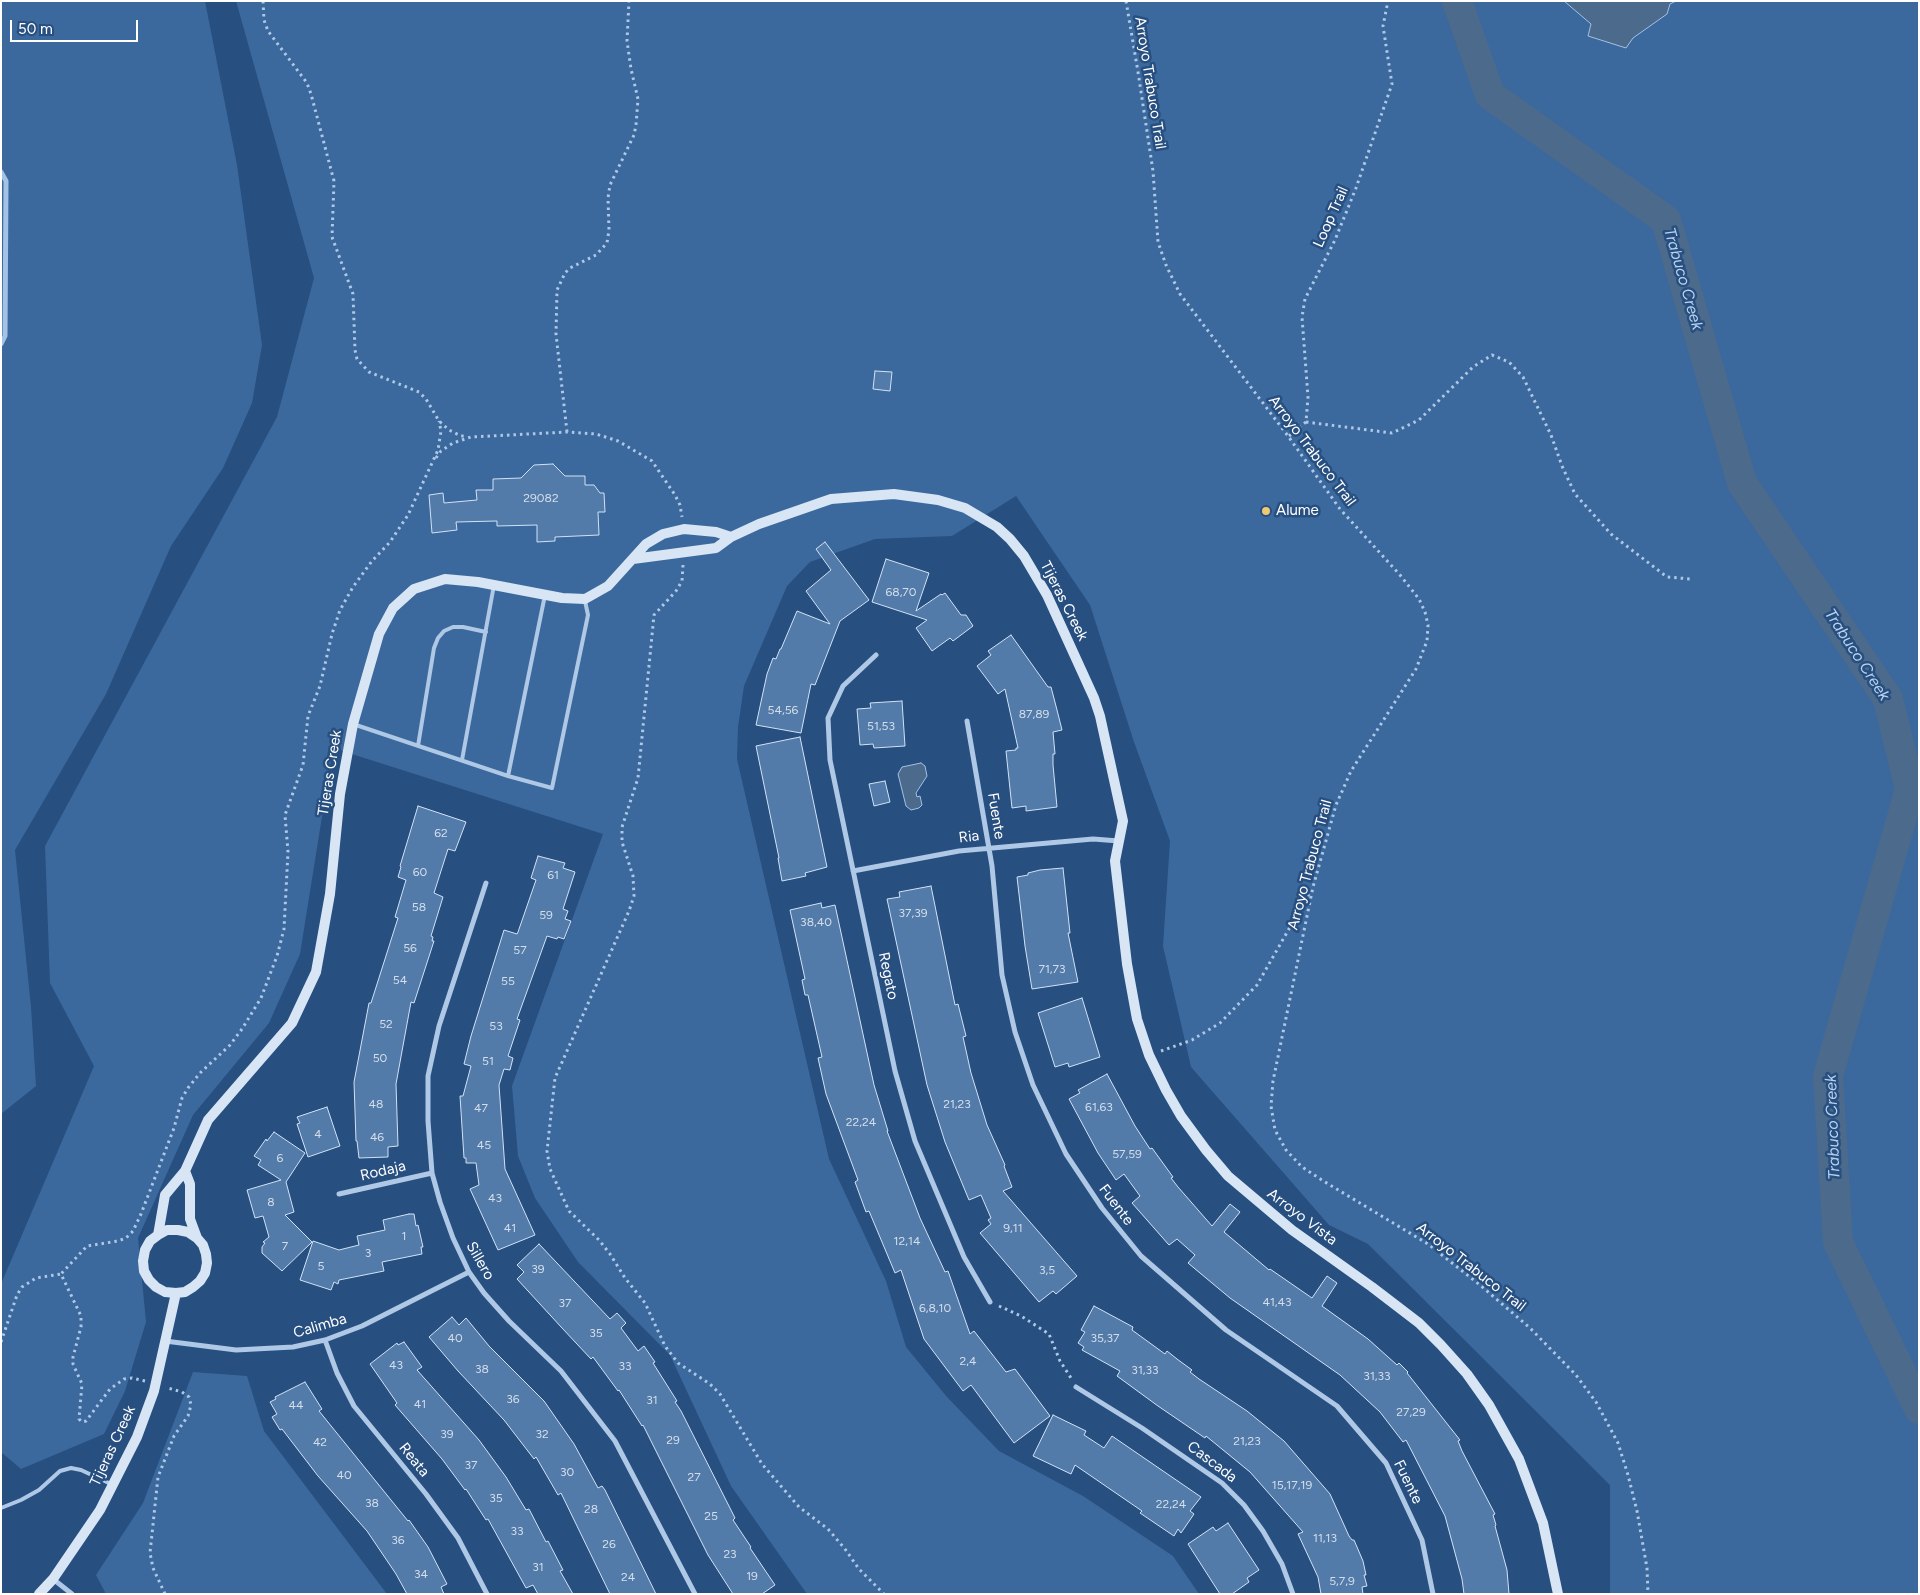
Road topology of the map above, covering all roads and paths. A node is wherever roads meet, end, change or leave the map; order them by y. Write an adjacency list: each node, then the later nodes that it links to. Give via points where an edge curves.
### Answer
1 (263, 1): 5 (path, via 268,31 307,82 334,181 332,237 353,294 357,359 369,372 419,392)
2 (628, 1): 7 (path, via 627,41 638,99 634,135 610,186 607,243 596,255 565,273 557,290 556,334)
3 (1126, 1): 8 (path, Arroyo Trabuco Trail, via 1153,171 1158,242 1166,265 1180,294)
4 (1388, 1): 6 (path, Loop Trail, via 1384,26 1392,84 1335,240 1305,299 1302,318 1308,397)
5 (439, 421): 9 (path, via 455,433); 10 (path, via 441,431)
6 (1306, 422): 8 (path); 15 (path, via 1392,433 1419,420 1473,367 1492,356 1509,362 1523,377 1576,494 1611,534 1667,578)
7 (567, 432): 9 (path); 11 (path, via 596,434 618,440 652,461 680,505)
8 (1288, 436): 31 (path, Arroyo Trabuco Trail, via 1340,509 1419,599 1428,625 1428,641 1416,669 1351,770 1336,805)
9 (471, 437): 10 (path, via 453,443)
10 (436, 458): 39 (path, via 408,515 352,587 332,634 320,686 308,716 303,765 285,815 288,852 284,929 261,998 230,1045 200,1073 182,1098 174,1128 133,1231 118,1241 87,1246)
11 (684, 529): 12 (street); 14 (street, via 663,534 646,544)
12 (731, 537): 13 (street, Tijeras Creek, via 716,548); 26 (street, Tijeras Creek, via 831,499 894,494 938,500 974,512 997,527 1024,556 1047,595 1094,698)
13 (683, 552): 14 (street, Tijeras Creek); 55 (path, via 682,581 654,615 638,778 622,827 622,842 633,876 634,896 555,1078 547,1151 550,1169 569,1211 610,1254 645,1303 665,1346 678,1363 720,1394 762,1464 800,1507 846,1549 859,1569)
14 (633, 559): 18 (street, via 608,586)
15 (1691, 579)
16 (494, 585): 17 (street, Tijeras Creek); 19 (lane); 22 (street, Tijeras Creek, via 445,579 414,589 393,608 379,634)
17 (545, 595): 18 (street, Tijeras Creek); 25 (lane)
18 (585, 599): 25 (lane, via 588,615 552,788)
19 (486, 632): 23 (lane, via 453,627 438,638); 24 (lane)
20 (876, 655): 29 (street, Regato, via 843,686 828,718 830,760)
21 (967, 721): 28 (street, Fuente)
22 (353, 724): 23 (lane); 33 (street, Tijeras Creek, via 340,794 330,894 316,972 292,1023 208,1120)
23 (418, 746): 24 (lane)
24 (462, 760): 25 (lane)
25 (508, 776)
26 (1123, 821): 27 (street, Arroyo Vista)
27 (1118, 842): 28 (street, Ria, via 1093,839); 32 (street, Arroyo Vista, via 1115,862 1126,964 1137,1019)
28 (989, 848): 29 (street, Ria); 57 (street, Fuente, via 1002,975 1015,1032 1033,1085 1066,1154 1102,1208 1140,1256 1226,1330 1337,1406 1386,1463 1422,1540)
29 (853, 871): 41 (street, Regato, via 895,1072 915,1141 964,1257)
30 (486, 884): 34 (street, Sillero, via 439,1026 428,1076)
31 (1313, 887): 32 (path, via 1257,985 1220,1023 1192,1040); 59 (path, Arroyo Trabuco Trail, via 1273,1081 1271,1106 1275,1130 1286,1150 1302,1166 1428,1244 1530,1328 1576,1375 1596,1402 1618,1443 1637,1511)
32 (1149, 1055): 58 (street, Arroyo Vista, via 1181,1116 1228,1176 1292,1230 1419,1323 1467,1374 1519,1458 1543,1523)
33 (185, 1172): 36 (street, Tijeras Creek, via 165,1195); 37 (street, via 190,1184 190,1219)
34 (432, 1173): 35 (street, Rodaja); 38 (street, Sillero, via 453,1238)
35 (339, 1194)
36 (158, 1235): 37 (street, via 167,1230 178,1230); 40 (street, Tijeras Creek, via 145,1250 144,1271 156,1287)
37 (197, 1238): 40 (street, via 206,1254 205,1272 194,1288)
38 (469, 1272): 43 (street, Calimba, via 362,1326); 54 (street, Sillero, via 509,1321 561,1371 615,1441)
39 (61, 1274): 44 (path, via 36,1278 22,1287); 45 (path, via 81,1316 72,1357 82,1384 79,1419 86,1421 110,1389 124,1379)
40 (176, 1293): 42 (street, Tijeras Creek)
41 (990, 1302): 46 (path, via 1049,1334)
42 (164, 1340): 43 (street, Calimba, via 236,1350 293,1347); 45 (street, Tijeras Creek)
43 (325, 1340): 53 (street, Reata, via 354,1406 458,1538)
44 (1, 1342)
45 (156, 1384): 47 (street, Tijeras Creek, via 137,1437); 52 (path, via 182,1392 189,1397 191,1405 188,1416 174,1436 158,1477 150,1553)
46 (1076, 1387): 56 (street, Cascada, via 1222,1483 1263,1531 1282,1564)
47 (113, 1484): 48 (lane, via 71,1468 60,1471 27,1497); 49 (street, Tijeras Creek, via 100,1510)
48 (1, 1508)
49 (53, 1579): 50 (street, Tijeras Creek); 51 (street)
50 (39, 1594)
51 (72, 1594)
52 (165, 1594)
53 (487, 1594)
54 (695, 1594)
55 (884, 1594)
56 (1293, 1594)
57 (1434, 1594)
58 (1558, 1594)
59 (1648, 1594)

